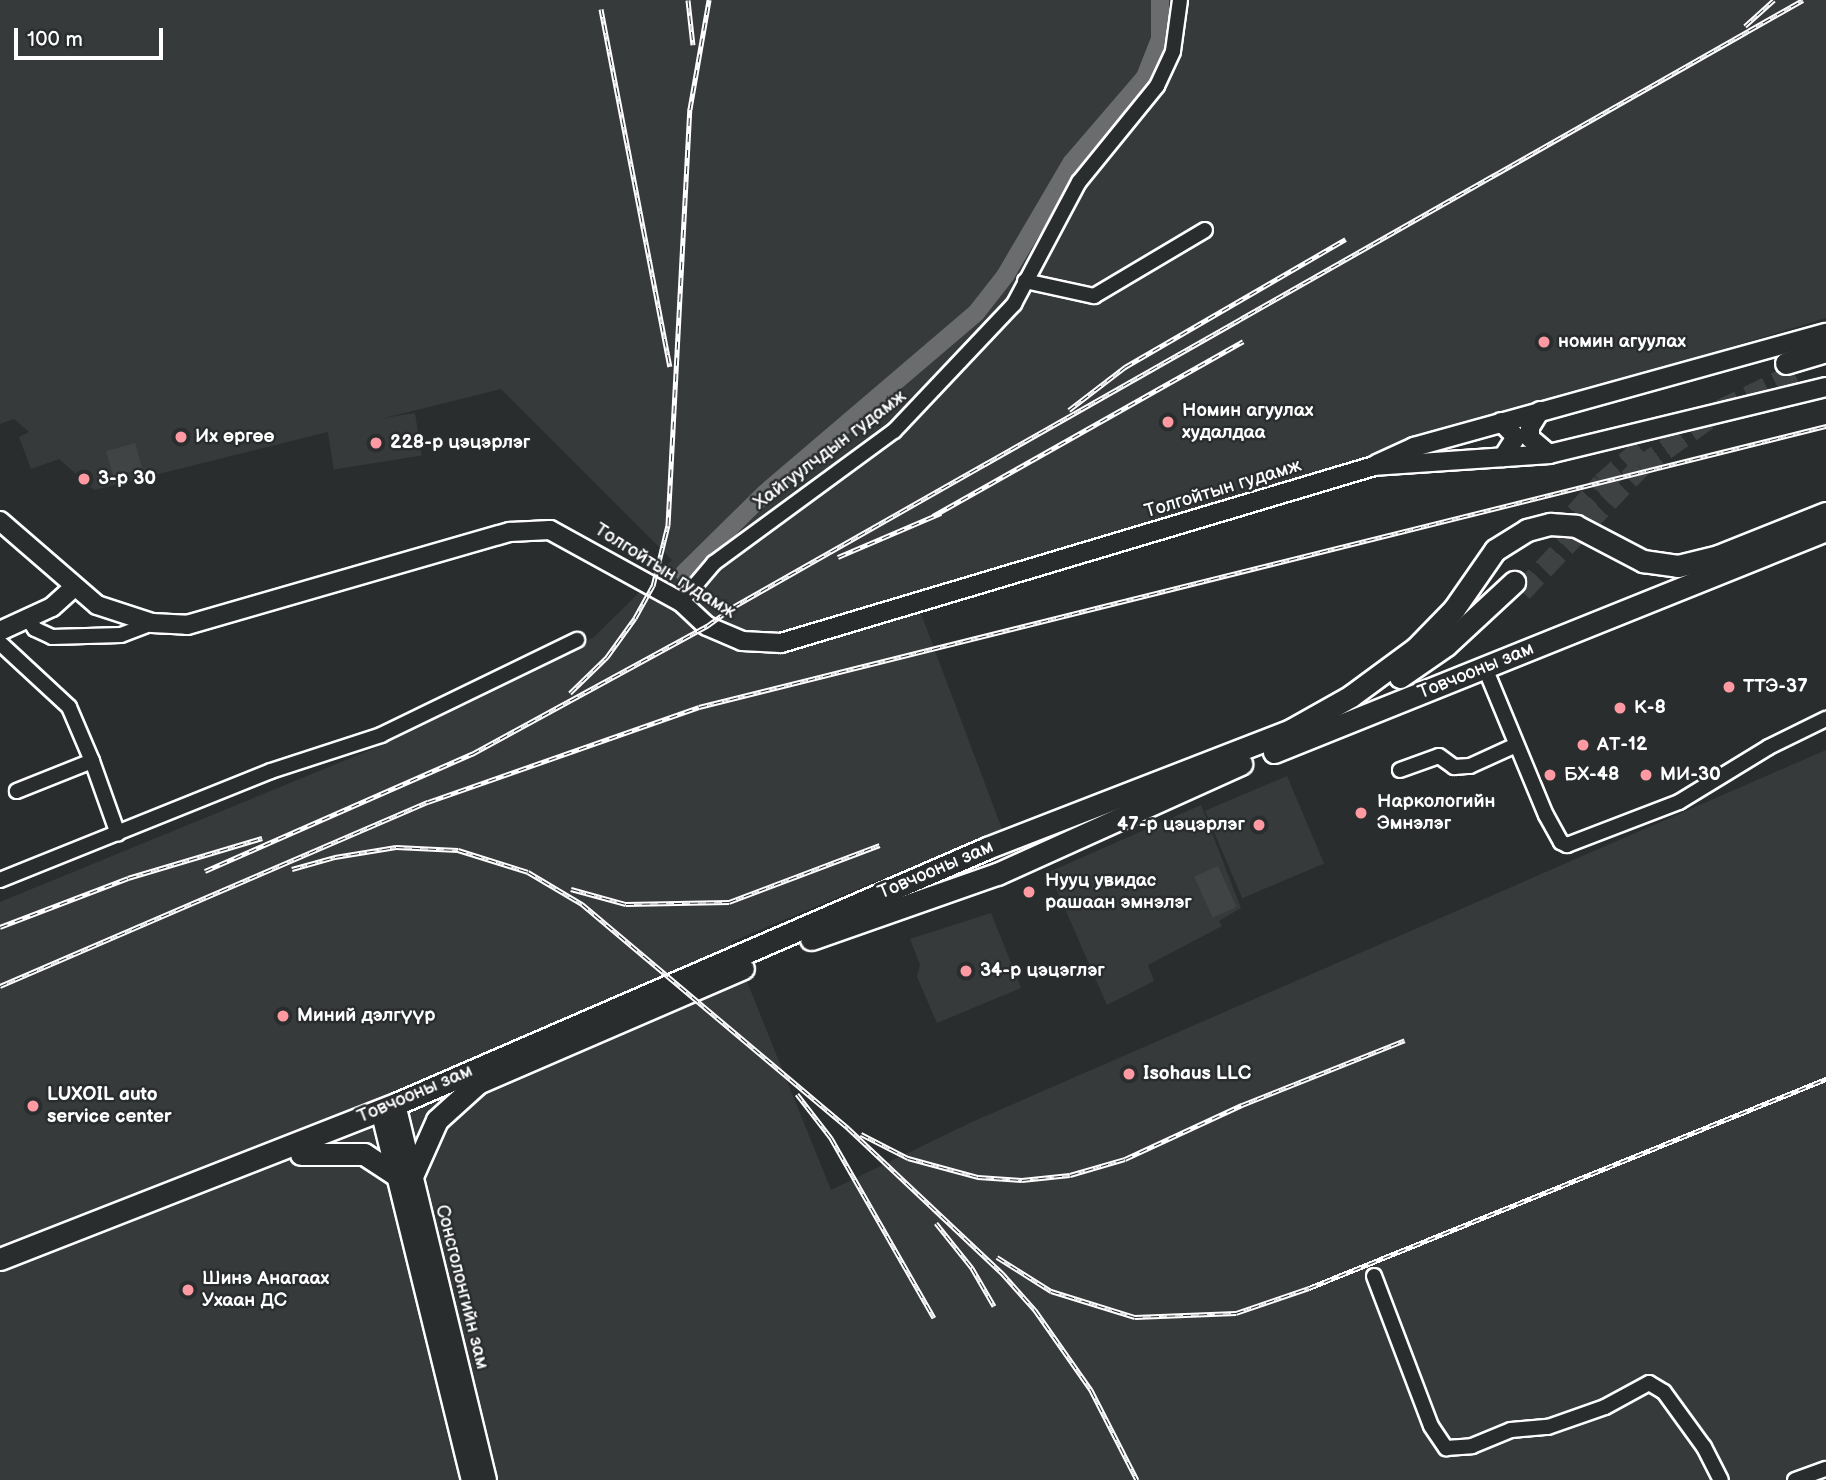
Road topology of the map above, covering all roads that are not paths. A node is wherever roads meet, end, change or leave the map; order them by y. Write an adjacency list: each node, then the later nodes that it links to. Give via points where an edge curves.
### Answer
1 (1180, 0): 3 (street, Хайгуулчдын гудамж, via 1173,51 1157,86 1079,182)
2 (1205, 229): 3 (street, via 1094,296)
3 (1025, 281): 17 (street, Хайгуулчдын гудамж, via 1014,304 894,431 714,563)
4 (1826, 333): 8 (main road, Толгойтын гудамж)
5 (1826, 351): 6 (highway, via 1792,367)
6 (1826, 363)
7 (1826, 387): 10 (main road, Толгойтын гудамж)
8 (1540, 411): 9 (main road, Толгойтын гудамж); 10 (main road, via 1529,433 1532,443)
9 (1501, 422): 11 (main road, via 1516,437); 12 (main road, Толгойтын гудамж, via 1414,447)
10 (1549, 454): 11 (main road, Толгойтын гудамж)
11 (1503, 457): 12 (main road, Толгойтын гудамж)
12 (1374, 466): 17 (main road, Толгойтын гудамж, via 781,643 742,641 707,626)
13 (1826, 513): 24 (highway, Товчооны зам, via 1718,556 1678,566 1643,561 1576,527 1550,524 1527,530 1495,550 1454,609 1423,642)
14 (0, 521): 16 (main road, Толгойтын гудамж)
15 (1826, 530): 23 (highway, Товчооны зам)
16 (73, 588): 18 (main road, via 52,607); 19 (main road, Толгойтын гудамж, via 97,605)
17 (681, 602): 19 (main road, Толгойтын гудамж, via 568,536 528,529 232,614 187,625)
18 (27, 619): 19 (street, via 52,637 121,635); 20 (main road)
19 (152, 623)
20 (0, 631)
21 (577, 640): 31 (street, via 381,735 271,771)
22 (0, 643): 28 (street, via 69,707)
23 (1485, 668): 25 (highway, Товчооны зам); 27 (street)
24 (1351, 696): 25 (highway, via 1383,689 1518,587 1468,644 1386,698); 34 (highway, Товчооны зам, via 1291,730 987,848)
25 (1378, 711): 33 (highway, Товчооны зам, via 1151,802 997,874 812,938)
26 (1826, 719): 27 (street, via 1769,747 1679,802 1567,845 1546,815)
27 (1516, 745): 29 (street, via 1470,766 1454,767 1439,756)
28 (92, 761): 30 (street); 31 (street)
29 (1400, 770)
30 (17, 791)
31 (118, 834): 32 (street)
32 (0, 880)
33 (479, 1082): 34 (highway, Товчооны зам); 36 (highway, via 437,1120)
34 (390, 1113): 35 (highway, Товчооны зам); 36 (main road, Сонсголонгийн зам); 37 (highway, Товчооны зам)
35 (301, 1154): 36 (highway, via 364,1154); 38 (highway, Товчооны зам)
36 (406, 1176): 41 (main road, Сонсголонгийн зам); 42 (main road, Сонсголонгийн зам)
37 (0, 1259)
38 (0, 1273)
39 (1374, 1276): 43 (street, via 1431,1426 1446,1448 1472,1446 1511,1430 1548,1427 1605,1407 1648,1383 1664,1392 1704,1447)
40 (1826, 1469): 44 (street)
41 (471, 1480)
42 (487, 1480)
43 (1721, 1480)
44 (1795, 1480)

